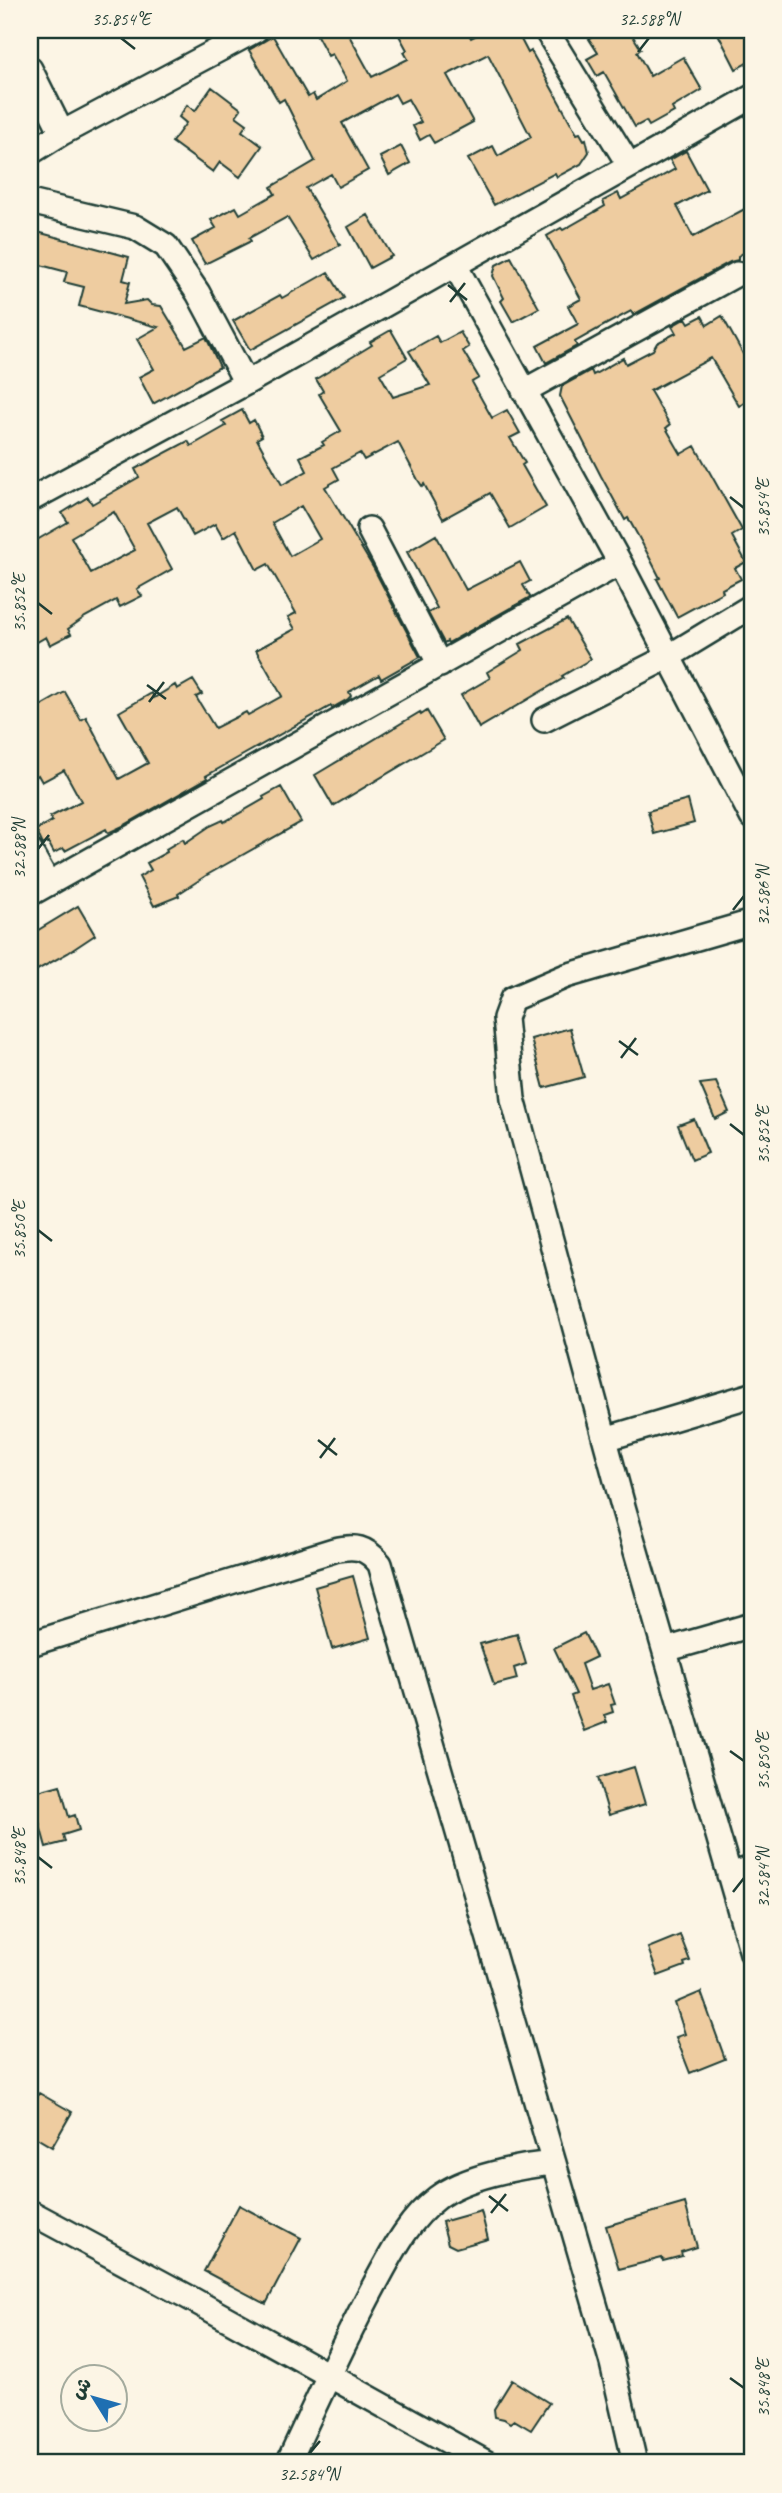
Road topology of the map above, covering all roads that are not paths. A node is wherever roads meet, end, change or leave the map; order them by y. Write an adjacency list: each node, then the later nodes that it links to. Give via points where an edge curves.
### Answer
1 (256, 30): 5 (street)
2 (547, 30): 7 (street)
3 (30, 69): 5 (street)
4 (752, 97): 7 (street)
5 (62, 133): 6 (street)
6 (30, 153)
7 (629, 165): 9 (street)
8 (30, 202): 11 (street, via 135,227 166,246 198,293)
9 (455, 265): 11 (street); 12 (street)
10 (737, 274): 12 (street)
11 (246, 383): 13 (street)
12 (524, 391): 15 (street)
13 (30, 500)
14 (369, 529): 18 (street)
15 (620, 564): 17 (street); 18 (street)
16 (752, 606): 17 (street)
17 (668, 657): 19 (street); 20 (street)
18 (440, 664): 22 (street)
19 (544, 720)
20 (752, 817)
21 (30, 851): 22 (street)
22 (39, 888)
23 (752, 922): 25 (street, via 566,976 512,999 506,1018 513,1099)
24 (752, 1395): 25 (street)
25 (605, 1439): 28 (street)
26 (752, 1625): 28 (street)
27 (30, 1644): 32 (street, via 334,1550 353,1546 372,1553 380,1564)
28 (664, 1650): 30 (street)
29 (752, 1868): 30 (street)
30 (729, 1875): 31 (street)
31 (752, 1953)
32 (554, 2163): 34 (street, via 523,2165 467,2183 439,2196 420,2212 393,2251); 37 (street, via 612,2362)
33 (30, 2212): 34 (street)
34 (328, 2375): 35 (street); 36 (street)
35 (288, 2463)
36 (487, 2463)
37 (635, 2463)

